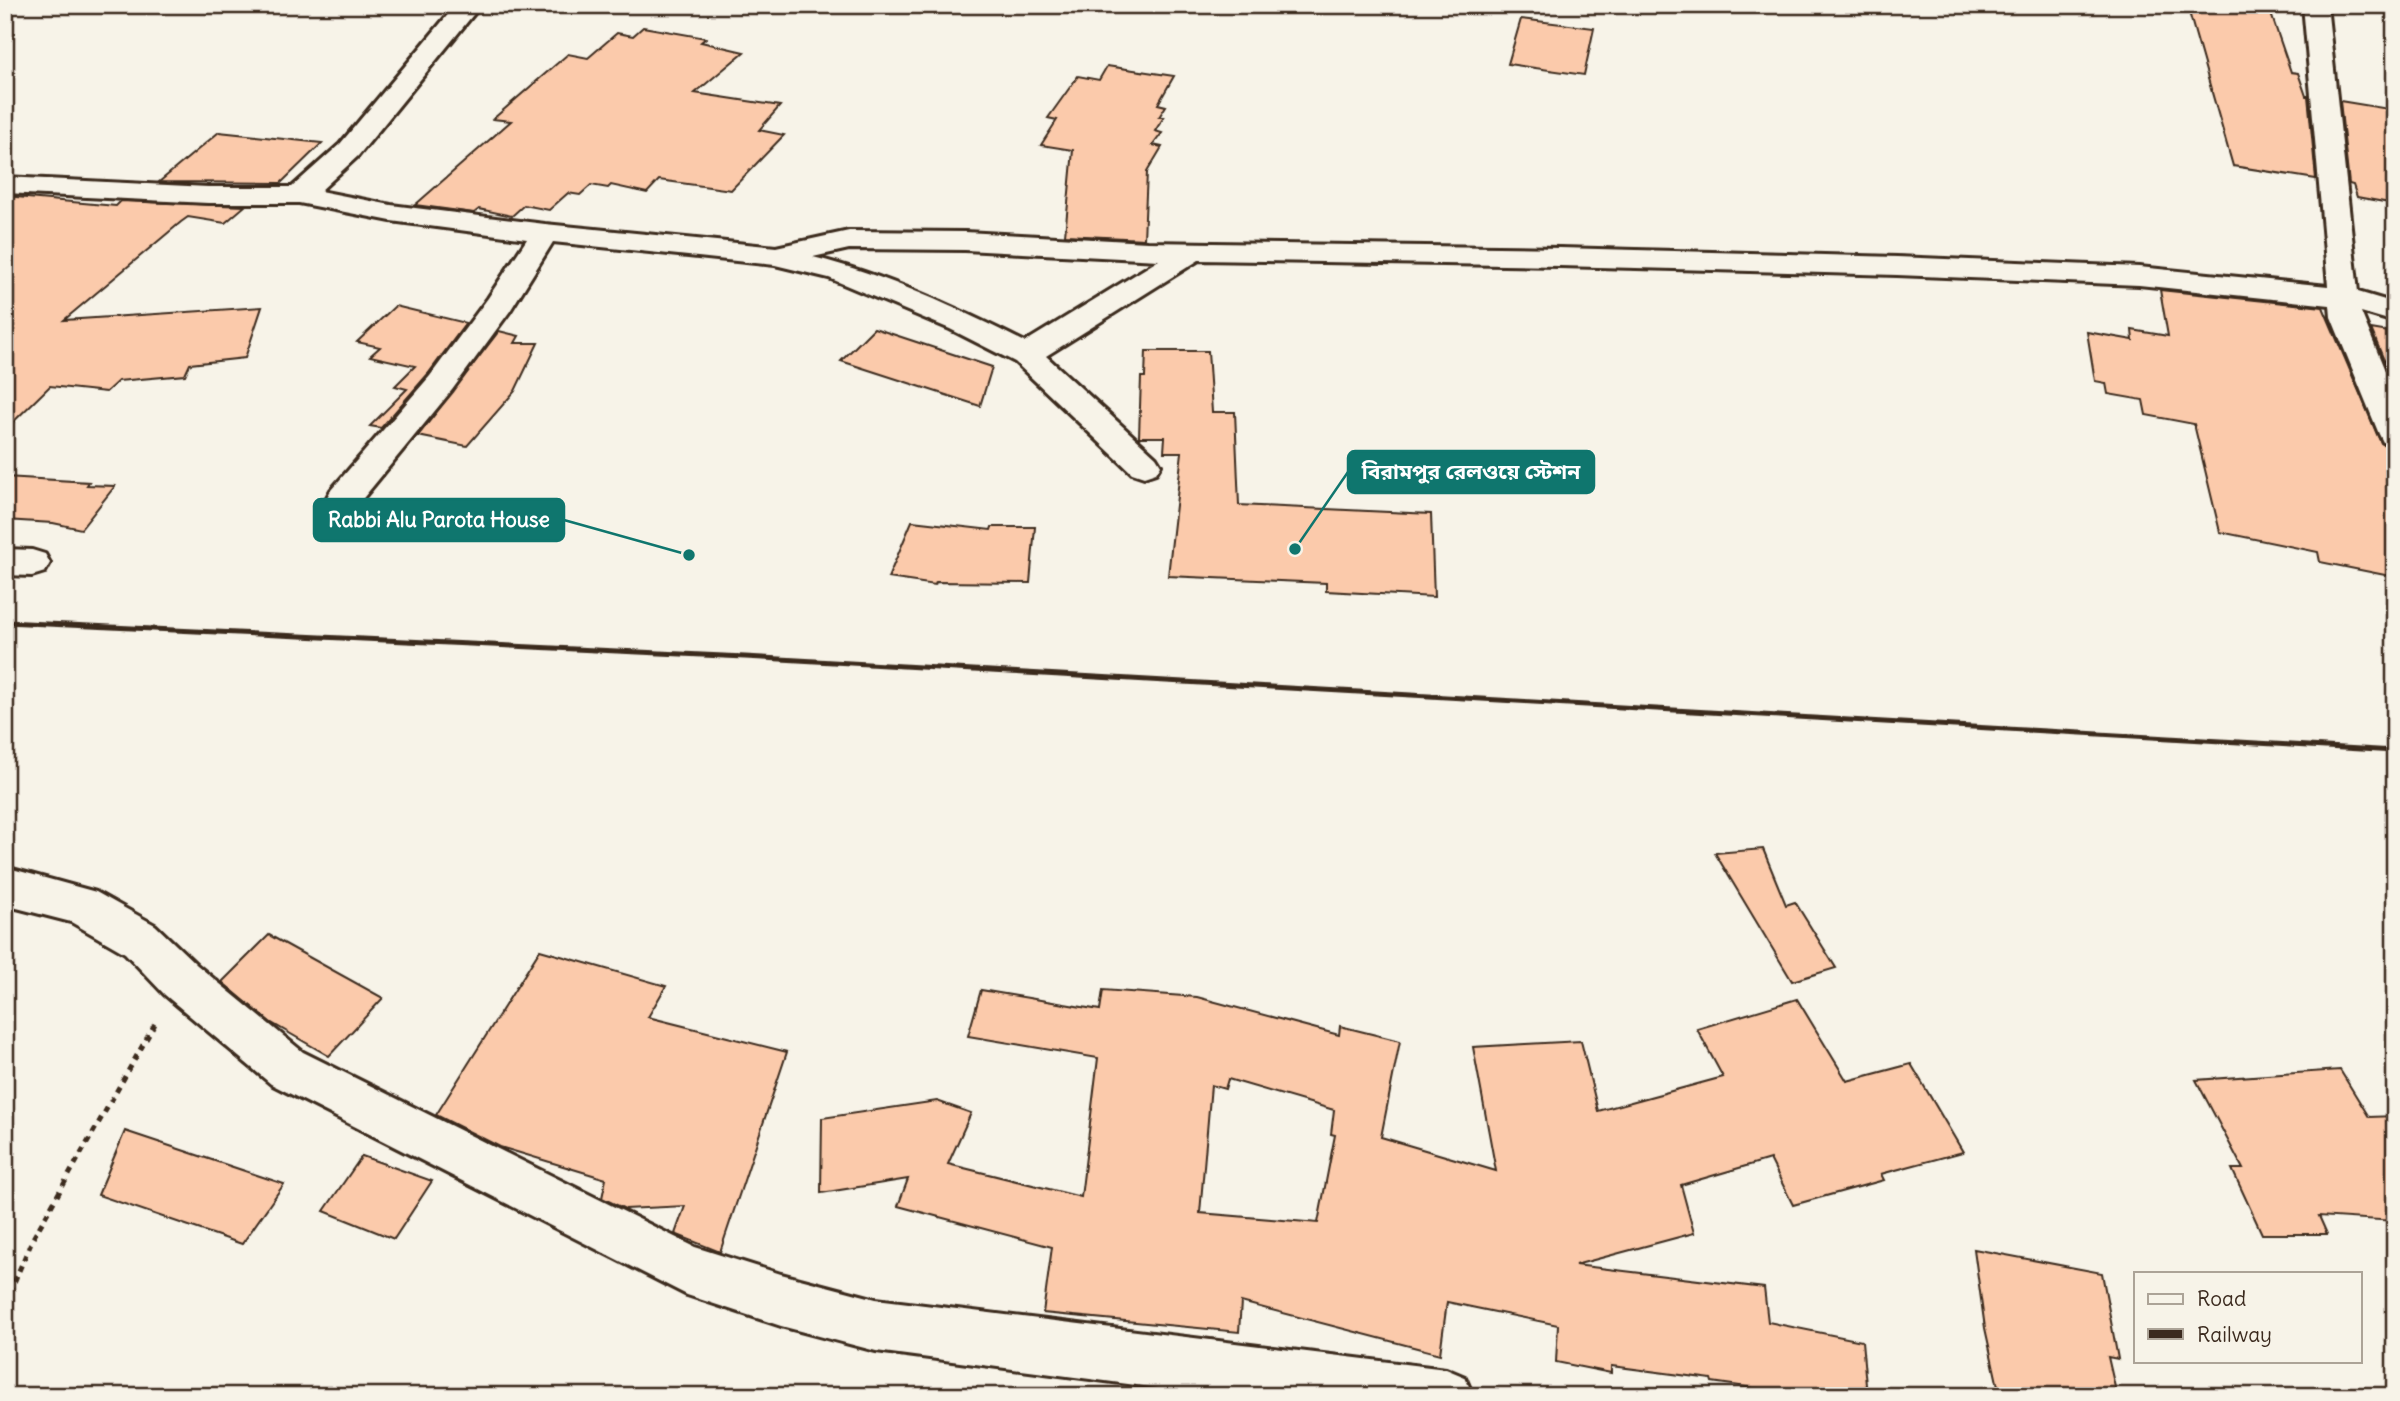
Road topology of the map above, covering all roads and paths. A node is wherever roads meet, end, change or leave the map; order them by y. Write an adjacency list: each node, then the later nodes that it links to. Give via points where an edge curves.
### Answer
1 (468, 5): 4 (street, via 349,150)
2 (2315, 5): 8 (street)
3 (5, 186): 4 (street)
4 (299, 195): 5 (street, via 391,213)
5 (545, 233): 7 (street); 13 (street, via 441,383)
6 (1192, 252): 7 (street, via 849,240); 8 (street, via 1897,266 2139,276); 10 (street)
7 (776, 256): 10 (street, via 839,272 961,322)
8 (2343, 297): 9 (street); 11 (street, via 2346,317)
9 (2395, 313)
10 (1026, 355): 12 (street)
11 (2395, 435)
12 (1144, 465)
13 (343, 499)
14 (5, 886): 15 (street, via 81,906 140,939)
15 (181, 980): 16 (path, via 32,1240); 17 (street, via 287,1068 687,1270 876,1325)
16 (5, 1304)
17 (1446, 1396)

